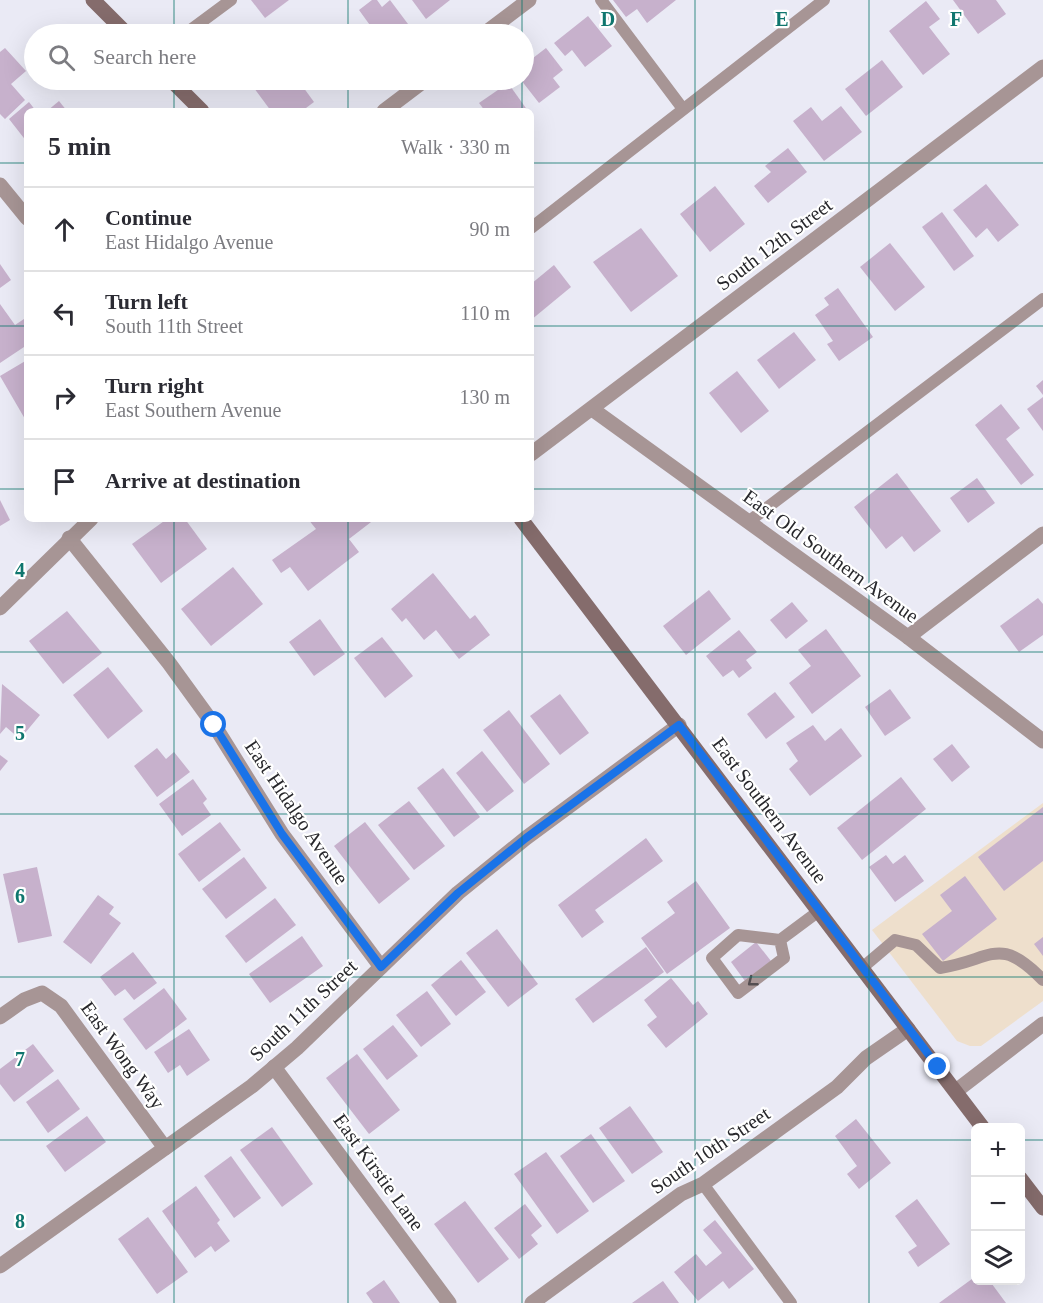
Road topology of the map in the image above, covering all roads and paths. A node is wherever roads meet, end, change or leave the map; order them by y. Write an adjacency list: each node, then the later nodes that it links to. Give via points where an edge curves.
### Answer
1 (93, 0): 6 (main road)
2 (231, 0): 7 (lane)
3 (529, 0): 8 (street)
4 (600, 0): 14 (lane)
5 (824, 0): 14 (lane)
6 (117, 24)
7 (199, 24)
8 (497, 24)
9 (1043, 67): 19 (street, South 12th Street)
10 (181, 90): 12 (main road)
11 (412, 90): 13 (street)
12 (199, 108)
13 (388, 108)
14 (683, 109): 17 (lane)
15 (0, 185): 16 (street)
16 (24, 214)
17 (534, 226)
18 (1043, 299): 23 (lane)
19 (592, 409): 20 (street, South 12th Street); 23 (street, East Old Southern Avenue)
20 (534, 452)
21 (88, 522): 25 (street)
22 (524, 522): 28 (main road, East Southern Avenue)
23 (748, 522): 27 (street, East Old Southern Avenue)
24 (1043, 534): 27 (street)
25 (69, 538): 26 (street); 32 (street, East Hidalgo Avenue, via 195,698 282,834)
26 (0, 608)
27 (908, 637): 29 (street, East Old Southern Avenue)
28 (679, 725): 30 (main road, East Southern Avenue); 32 (street, South 11th Street, via 458,893)
29 (1043, 741)
30 (819, 910): 31 (lane); 33 (main road, East Southern Avenue)
31 (780, 940): 31 (lane, one-way to 31, via 784,958 738,993 712,958 738,935)
32 (381, 967): 38 (street, South 11th Street)
33 (862, 968): 34 (lane, via 895,940 916,945 940,968 966,964 994,952 1012,953); 37 (main road, East Southern Avenue)
34 (1043, 980)
35 (0, 1017): 41 (street, East Wong Way, via 24,999 42,993 61,1006)
36 (1043, 1024): 39 (street)
37 (908, 1029): 39 (main road, East Southern Avenue); 42 (street, South 10th Street)
38 (274, 1067): 41 (street, South 11th Street); 46 (street, East Kirstie Lane)
39 (956, 1091): 40 (main road, East Southern Avenue)
40 (979, 1123)
41 (165, 1148): 45 (street, South 11th Street)
42 (703, 1184): 47 (street, South 10th Street, via 681,1194); 48 (lane)
43 (1025, 1185): 44 (main road)
44 (1043, 1208)
45 (0, 1266)
46 (449, 1303)
47 (532, 1303)
48 (791, 1303)

